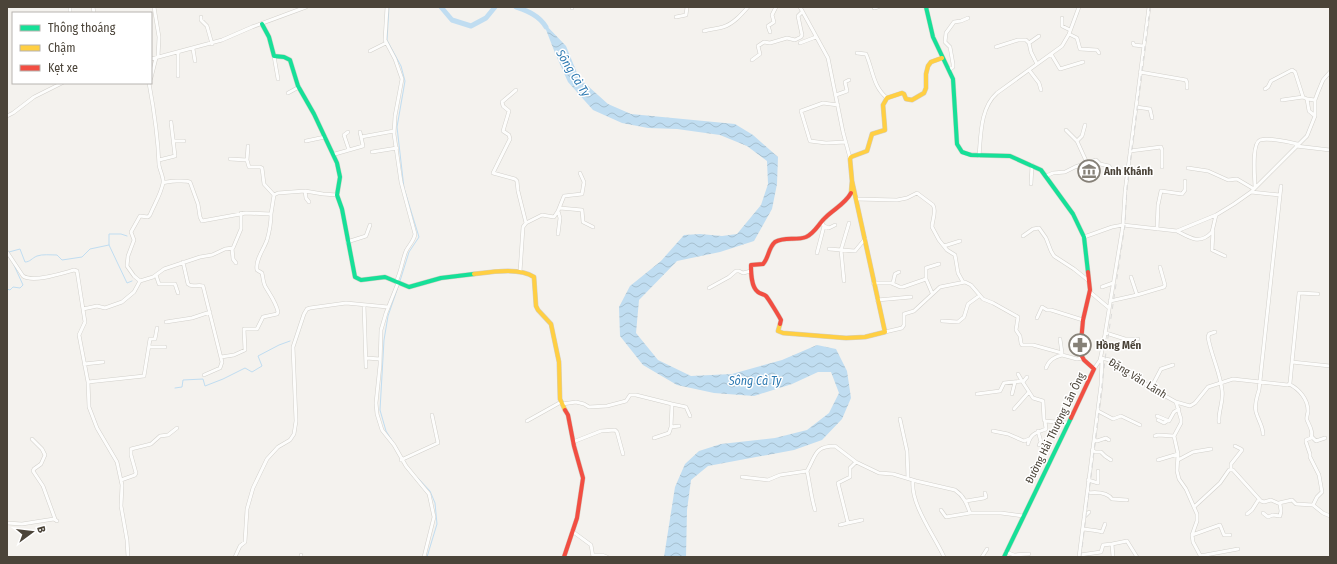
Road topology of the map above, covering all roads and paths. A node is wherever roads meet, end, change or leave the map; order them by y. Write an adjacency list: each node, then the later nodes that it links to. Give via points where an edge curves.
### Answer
1 (154, 7): 37 (street, via 159,37)
2 (306, 7): 16 (street)
3 (387, 7): 24 (street)
4 (687, 7): 13 (street, via 686,15)
5 (748, 7): 18 (street, via 737,19 723,27)
6 (776, 7): 19 (street, via 772,15 774,22 768,26)
7 (800, 7): 11 (street)
8 (926, 7): 38 (street, Đường Hải Thượng Lãn Ông)
9 (1149, 7): 28 (street)
10 (1077, 8): 17 (street)
11 (802, 12): 22 (street); 40 (street, via 798,16 801,37 796,40 787,38 770,43 764,42 758,46 760,54)
12 (201, 17): 27 (street, via 207,26)
13 (676, 17)
14 (968, 18): 44 (street, via 954,22 946,34 945,42 950,47 953,65)
15 (1062, 18): 17 (street, via 1062,26)
16 (262, 24): 27 (street); 36 (street)
17 (1070, 30): 20 (street)
18 (704, 31)
19 (770, 32)
20 (1069, 34): 34 (street, via 1077,38 1080,49 1097,50); 35 (street, via 1062,46)
21 (1039, 36): 23 (street)
22 (816, 37): 25 (street); 60 (street, via 828,58)
23 (1029, 42): 29 (street, via 1022,39); 43 (street)
24 (386, 43): 31 (street); 76 (street, via 402,77)
25 (800, 43)
26 (1133, 43): 28 (street)
27 (212, 44): 30 (street)
28 (1143, 46): 46 (street)
29 (996, 47)
30 (193, 49): 32 (street); 41 (street)
31 (370, 51)
32 (178, 52): 37 (street); 49 (street)
33 (857, 53): 62 (street, via 866,54 875,82)
34 (1099, 53)
35 (1051, 54): 42 (street, via 1060,69); 43 (street)
36 (274, 56): 50 (street); 54 (street, via 290,60)
37 (157, 57): 39 (street); 48 (street)
38 (942, 58): 44 (street, Đường Hải Thượng Lãn Ông); 62 (street, via 928,65 926,90 923,93 912,100 906,99 902,93)
39 (152, 59)
40 (752, 60)
41 (195, 61)
42 (1083, 62)
43 (1037, 64): 45 (street)
44 (949, 70): 92 (street, Đường Hải Thượng Lãn Ông, via 953,82 958,147 962,152)
45 (1029, 70): 58 (street); 92 (street, via 990,100 983,121)
46 (1140, 72): 55 (street, via 1186,80); 67 (street)
47 (1330, 72): 65 (street, via 1322,82)
48 (152, 74)
49 (178, 76)
50 (278, 79)
51 (849, 80): 60 (street, via 844,82 847,91)
52 (149, 84): 94 (street)
53 (52, 85): 68 (street)
54 (299, 87): 59 (street); 78 (street)
55 (1187, 88)
56 (1265, 89): 61 (street, via 1271,81 1292,70 1295,72)
57 (516, 90): 121 (street, via 502,102 509,113 503,131 510,138 493,173 517,181)
58 (1041, 90)
59 (288, 93)
60 (836, 95): 66 (street)
61 (1303, 97): 63 (street); 64 (street)
62 (887, 98): 93 (street, via 883,106 885,130 872,134 867,152)
63 (1307, 99): 65 (street); 69 (street, via 1309,111)
64 (1282, 100)
65 (1315, 100): 69 (street)
66 (838, 105): 83 (street); 83 (street, via 823,104 801,111 810,141)
67 (1136, 106): 70 (street, via 1150,109); 89 (street)
68 (7, 116)
69 (1315, 116): 84 (street, via 1308,134)
70 (1152, 118)
71 (171, 122): 79 (street)
72 (1085, 125): 82 (street, via 1082,136)
73 (1066, 130): 82 (street)
74 (348, 132): 87 (street, via 344,135)
75 (360, 132): 77 (street)
76 (394, 132): 77 (street); 86 (street)
77 (362, 137): 87 (street, via 363,146)
78 (325, 138): 81 (street); 91 (street)
79 (173, 141): 80 (street); 94 (street, via 175,156)
80 (184, 141)
81 (306, 141)
82 (1077, 141): 97 (street)
83 (846, 142): 93 (street)
84 (1297, 145): 88 (street); 109 (street); 109 (street, via 1267,139 1257,142)
85 (248, 146): 96 (street)
86 (397, 148): 90 (street); 160 (street, via 401,182 415,235 406,251)
87 (349, 150): 91 (street)
88 (1330, 150)
89 (1130, 151): 99 (street, via 1161,147); 101 (street)
90 (372, 152)
91 (334, 154): 112 (street, via 340,174)
92 (980, 156): 98 (street, Đường Hải Thượng Lãn Ông, via 1010,156)
93 (850, 158): 104 (street)
94 (159, 160): 106 (street)
95 (230, 160): 96 (street)
96 (247, 160): 111 (street, via 250,167 262,168 264,184)
97 (1087, 163): 101 (street, via 1096,160 1109,166 1113,172); 103 (street)
98 (1032, 166): 103 (street, Đường Hải Thượng Lãn Ông); 107 (street)
99 (1162, 167)
100 (1188, 168): 109 (street, via 1208,171 1228,180 1237,179)
101 (1128, 170): 123 (street)
102 (580, 173): 116 (street, via 584,181 583,193 563,197)
103 (1046, 176): 133 (street, Đường Hải Thượng Lãn Ông, via 1073,214)
104 (852, 181): 114 (street); 120 (street, via 850,197)
105 (1184, 181): 128 (street, via 1185,190 1182,194 1161,191)
106 (163, 183): 117 (street, via 187,180 190,182 202,221); 156 (street, via 150,215 140,216 131,232 134,240 127,266)
107 (1031, 184)
108 (1281, 186): 113 (street)
109 (1253, 190): 113 (street); 119 (street)
110 (304, 191): 111 (street); 112 (street); 115 (street)
111 (274, 195): 118 (street)
112 (337, 195): 136 (street)
113 (1280, 195): 212 (street)
114 (856, 199): 134 (street); 138 (street, via 897,200 917,193 935,207 932,227)
115 (309, 202)
116 (559, 210): 121 (street, via 553,218 544,215); 127 (street, via 582,210 583,222); 131 (street)
117 (241, 213): 118 (street); 139 (street, via 241,229)
118 (271, 214): 193 (street, via 267,240 256,268 262,273 265,286 278,312 262,318 257,328 244,329 245,350)
119 (1216, 215): 129 (street); 130 (street)
120 (821, 222): 125 (street); 150 (street, via 808,236 778,240 770,247 764,263 752,264)
121 (526, 223): 151 (street, via 522,230)
122 (849, 223): 141 (street)
123 (1123, 224): 128 (street); 133 (street); 163 (street)
124 (370, 225): 136 (street, via 366,236)
125 (824, 226): 126 (street); 144 (street)
126 (835, 226)
127 (593, 227)
128 (1157, 229): 130 (street)
129 (1213, 229): 130 (street, via 1208,236 1196,240); 145 (street, via 1212,250)
130 (1177, 231)
131 (558, 234)
132 (1023, 236): 158 (street, via 1039,228 1053,254)
133 (1084, 237): 158 (street, Đường Hải Thượng Lãn Ông)
134 (864, 239): 137 (street); 142 (street)
135 (960, 241): 138 (street)
136 (347, 242): 160 (street, via 356,278 361,280 383,277)
137 (860, 246): 141 (street, via 853,252); 142 (street)
138 (944, 246): 159 (street, via 955,255 958,273)
139 (232, 248): 146 (street); 147 (street)
140 (829, 249): 141 (street)
141 (841, 250): 157 (street)
142 (867, 250): 161 (street)
143 (7, 252): 178 (street, via 26,278 45,277 76,270)
144 (817, 253)
145 (1225, 256)
146 (184, 262): 153 (street, via 164,269); 179 (street, via 188,284 203,286)
147 (236, 263)
148 (939, 264): 155 (street, via 926,268)
149 (1160, 267): 170 (street, via 1165,287)
150 (751, 271): 165 (street, via 743,274 736,271); 185 (street, via 756,290 767,296 781,320 778,331 782,333 843,339 865,338)
151 (520, 272): 160 (street, via 495,271 445,277 409,288); 220 (street, via 534,277 536,306 552,326 559,362)
152 (899, 272): 162 (street, via 895,274)
153 (156, 275): 156 (street); 167 (street, via 159,284 175,284)
154 (1131, 277): 170 (street)
155 (926, 279): 162 (street, via 903,287); 168 (street)
156 (140, 281): 178 (street, via 134,292 122,302 105,308 97,306)
157 (844, 281)
158 (1088, 281): 166 (street, Đường Hải Thượng Lãn Ông)
159 (963, 282): 168 (street, via 942,286); 171 (street, via 971,285)
160 (397, 283): 176 (street)
161 (873, 283): 162 (street); 173 (street)
162 (891, 283)
163 (1113, 283): 164 (street); 174 (street)
164 (1102, 286)
165 (709, 288)
166 (1090, 292): 177 (street); 181 (street, Đường Hải Thượng Lãn Ông)
167 (178, 293)
168 (932, 293): 185 (street, via 914,311 904,314 902,328)
169 (1318, 294): 199 (street, via 1299,293)
170 (1137, 295): 174 (street)
171 (979, 296): 182 (street, via 968,304 964,317 958,322); 192 (street, via 1018,318 1016,330 1022,345 1033,345)
172 (911, 297): 173 (street)
173 (877, 300): 185 (street)
174 (1110, 301): 177 (street)
175 (364, 305): 176 (street); 194 (street); 306 (street, via 346,303 310,308 306,311 292,351 296,421 294,434 290,440 278,447 263,465 249,501 245,542)
176 (388, 307): 197 (street, via 381,332)
177 (1109, 308): 187 (street)
178 (83, 309): 200 (street, via 85,323 79,335)
179 (210, 312): 183 (street); 193 (street)
180 (1036, 318): 181 (street, via 1042,307)
181 (1083, 320): 195 (street, Đường Hải Thượng Lãn Ông, via 1080,347)
182 (942, 321)
183 (166, 322)
184 (157, 328): 190 (street, via 156,339 150,339)
185 (885, 332)
186 (1215, 332): 213 (street, via 1208,337)
187 (1106, 333): 189 (street); 196 (street)
188 (1060, 338): 192 (street)
189 (1138, 339)
190 (149, 346): 191 (street); 209 (street, via 144,376)
191 (165, 347)
192 (1062, 354): 195 (street, via 1076,359); 204 (street, via 1050,361)
193 (221, 358): 207 (street, via 220,368)
194 (366, 358): 197 (street); 203 (street)
195 (1082, 358): 205 (street, Đường Hải Thượng Lãn Ông)
196 (1102, 358): 205 (street); 215 (street, Đặng Văn Lãnh, via 1110,360); 224 (street)
197 (380, 359): 259 (street, via 377,414 382,430)
198 (103, 362): 200 (street)
199 (1292, 362): 202 (street); 214 (street)
200 (84, 364): 209 (street)
201 (1173, 365): 215 (street, via 1161,369)
202 (1330, 366)
203 (366, 367)
204 (1046, 368)
205 (1094, 369): 234 (street, Đường Hải Thượng Lãn Ông)
206 (1018, 374): 211 (street)
207 (204, 375)
208 (1027, 377): 211 (street)
209 (88, 382): 269 (street, via 89,405 93,418 116,460)
210 (1015, 382): 211 (street); 217 (street, via 1004,383 1000,390); 218 (street)
211 (1022, 382): 216 (street)
212 (1260, 382): 213 (street, via 1234,379); 214 (street); 241 (street, via 1256,413 1263,429)
213 (1221, 384): 219 (street, via 1208,387 1190,406); 233 (street, via 1223,399 1219,412)
214 (1289, 384): 244 (street, via 1299,390 1304,399)
215 (1151, 388): 219 (street, Đặng Văn Lãnh)
216 (1029, 392): 222 (street); 232 (street, via 1033,398 1043,402)
217 (977, 394)
218 (1012, 394)
219 (1176, 402): 223 (street, Đặng Văn Lãnh)
220 (561, 403): 221 (street, via 576,402 589,407 607,406 626,401 633,394); 231 (street); 251 (street, via 568,416)
221 (672, 404): 226 (street, via 685,407); 237 (street)
222 (1014, 409)
223 (1179, 409): 230 (street, via 1170,420); 243 (street, Đặng Văn Lãnh, via 1181,423)
224 (1098, 411): 235 (street, via 1113,419 1121,416); 249 (street)
225 (432, 415): 259 (street, via 438,443)
226 (690, 416)
227 (1157, 416): 230 (street)
228 (900, 419): 268 (street, via 907,451)
229 (1158, 420): 230 (street, via 1164,423)
230 (1167, 420)
231 (527, 421)
232 (1045, 421): 234 (street); 240 (street, via 1046,429)
233 (1220, 422)
234 (1068, 423): 286 (street, Đường Hải Thượng Lãn Ông)
235 (1140, 425)
236 (679, 426): 237 (street)
237 (671, 427): 245 (street, via 669,433)
238 (177, 428): 269 (street, via 161,435 152,444 131,448 136,474)
239 (993, 431): 248 (street, via 1024,441)
240 (1038, 432): 248 (street); 253 (street, via 1041,442)
241 (1262, 434)
242 (1154, 436): 243 (street)
243 (1174, 436): 258 (street)
244 (1312, 437): 246 (street, via 1317,441); 278 (street, via 1306,442 1322,492)
245 (654, 438)
246 (1325, 438)
247 (32, 439): 290 (street, via 45,454 42,464 33,471 43,486 56,520)
248 (1029, 439): 252 (street)
249 (1094, 440): 250 (street); 256 (street)
250 (1108, 440)
251 (573, 442): 257 (street, via 601,431 615,430); 295 (street, via 584,480)
252 (1028, 444)
253 (1039, 445)
254 (1236, 446): 264 (street, via 1242,450 1231,464)
255 (1211, 449): 262 (street, via 1193,452)
256 (1092, 450): 260 (street, via 1101,452); 271 (street)
257 (624, 454)
258 (1178, 454): 261 (street); 262 (street)
259 (403, 459): 307 (street, via 429,494 434,517)
260 (1112, 460)
261 (1158, 460)
262 (1178, 460): 279 (street, via 1178,475)
263 (856, 462): 265 (street, via 836,446 825,447 817,451); 268 (street, via 879,473); 291 (street, via 850,468 850,477 838,483)
264 (1231, 469): 274 (street); 279 (street)
265 (807, 471): 267 (street, via 780,475 768,480); 280 (street)
266 (1098, 471): 271 (street, via 1098,483)
267 (742, 477)
268 (908, 478): 270 (street)
269 (121, 480): 305 (street, via 121,506)
270 (913, 480): 276 (street, via 955,490); 310 (street, via 916,505)
271 (1088, 480): 273 (street)
272 (985, 493): 276 (street, via 984,498)
273 (1087, 493): 275 (street, via 1099,493); 288 (street)
274 (1259, 499): 277 (street); 285 (street)
275 (1127, 500)
276 (966, 501): 283 (street)
277 (1279, 503): 278 (street, via 1292,500 1296,504); 284 (street, via 1280,516 1268,517)
278 (1313, 505): 287 (street)
279 (1194, 508): 296 (street, via 1197,518)
280 (815, 510)
281 (941, 510): 283 (street, via 946,517)
282 (1089, 512): 288 (street)
283 (970, 513): 286 (street, via 1001,512)
284 (1263, 513)
285 (1247, 514)
286 (1023, 516): 301 (street, Đường Hải Thượng Lãn Ông)
287 (1330, 516)
288 (1084, 517): 294 (street)
289 (862, 520): 291 (street)
290 (7, 523)
291 (848, 523): 293 (street)
292 (1105, 524): 294 (street, via 1102,532)
293 (840, 525)
294 (1083, 528): 304 (street)
295 (572, 531): 303 (street, via 591,545); 308 (street)
296 (1192, 535): 297 (street, via 1220,525 1224,535); 315 (street)
297 (1230, 535)
298 (1112, 544): 304 (street, via 1103,545 1101,552); 313 (street); 314 (street, via 1128,541)
299 (987, 549): 311 (street)
300 (1238, 549): 315 (street)
301 (1006, 552): 302 (street, via 1014,555); 312 (street, Đường Hải Thượng Lãn Ông)
302 (1029, 554)
303 (593, 556): 309 (street)
304 (1079, 556)
305 (128, 557)
306 (235, 557)
307 (424, 557)
308 (564, 557)
309 (607, 557)
310 (944, 557)
311 (982, 557)
312 (1004, 557)
313 (1113, 557)
314 (1137, 557)
315 (1200, 557)

